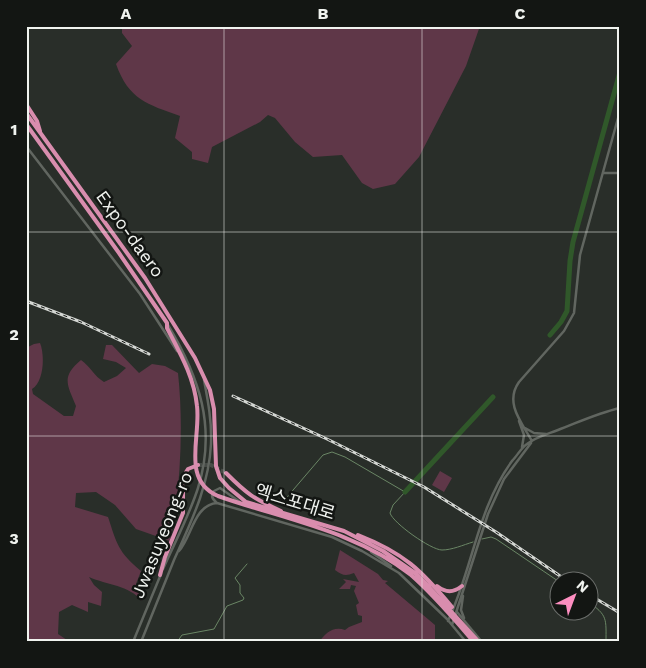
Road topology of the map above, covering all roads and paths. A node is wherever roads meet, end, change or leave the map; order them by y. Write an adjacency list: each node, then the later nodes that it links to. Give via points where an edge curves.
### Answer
1 (26, 104): 5 (highway, via 37,121)
2 (620, 111): 7 (street)
3 (26, 113): 5 (highway, Expo-daero)
4 (26, 124): 9 (highway, Expo-daero)
5 (40, 133): 12 (highway, Expo-daero, via 155,293 191,350)
6 (26, 146): 10 (street)
7 (603, 173): 8 (street); 14 (street, via 580,255 574,313 564,331 515,388 513,403)
8 (620, 173)
9 (167, 323): 10 (highway, 엑스포대로); 27 (street, Jwasuyeong-ro, via 193,372 203,407 205,438 202,469 190,511)
10 (166, 331): 11 (street); 24 (highway, 엑스포대로, via 187,367 197,406 195,469 202,484 212,493)
11 (177, 352)
12 (203, 376): 21 (highway, 엑스포대로, via 214,409 218,473 229,488); 25 (street, Jwasuyeong-ro, via 211,426 208,469 201,498)
13 (620, 408): 16 (street)
14 (518, 418): 15 (street); 18 (street, via 524,437)
15 (524, 427): 16 (street, via 534,433); 17 (street)
16 (550, 433): 17 (street)
17 (532, 441): 18 (street); 29 (street, via 499,488)
18 (520, 451): 29 (street, via 503,475 485,512)
19 (198, 465): 27 (highway, via 188,469 183,477 182,516)
20 (226, 473): 23 (highway, via 253,498)
21 (246, 502): 22 (street, via 238,501 220,488 212,495); 23 (highway, 엑스포대로)
22 (217, 503): 25 (street, via 207,505 200,512); 26 (street, via 332,537 362,550)
23 (288, 513): 28 (highway, 엑스포대로, via 344,531 383,551)
24 (357, 543): 26 (street); 28 (highway)
25 (177, 554): 35 (street, Jwasuyeong-ro)
26 (398, 573): 31 (street)
27 (160, 575): 34 (street, Jwasuyeong-ro)
28 (429, 586): 29 (highway, via 449,591); 30 (highway); 37 (highway); 38 (highway)
29 (463, 587): 30 (street); 32 (street)
30 (455, 610): 31 (street); 32 (street); 33 (street)
31 (448, 621): 33 (street)
32 (465, 622): 38 (street)
33 (452, 626): 36 (street)
34 (133, 642)
35 (141, 642)
36 (466, 642)
37 (474, 642)
38 (481, 642)

